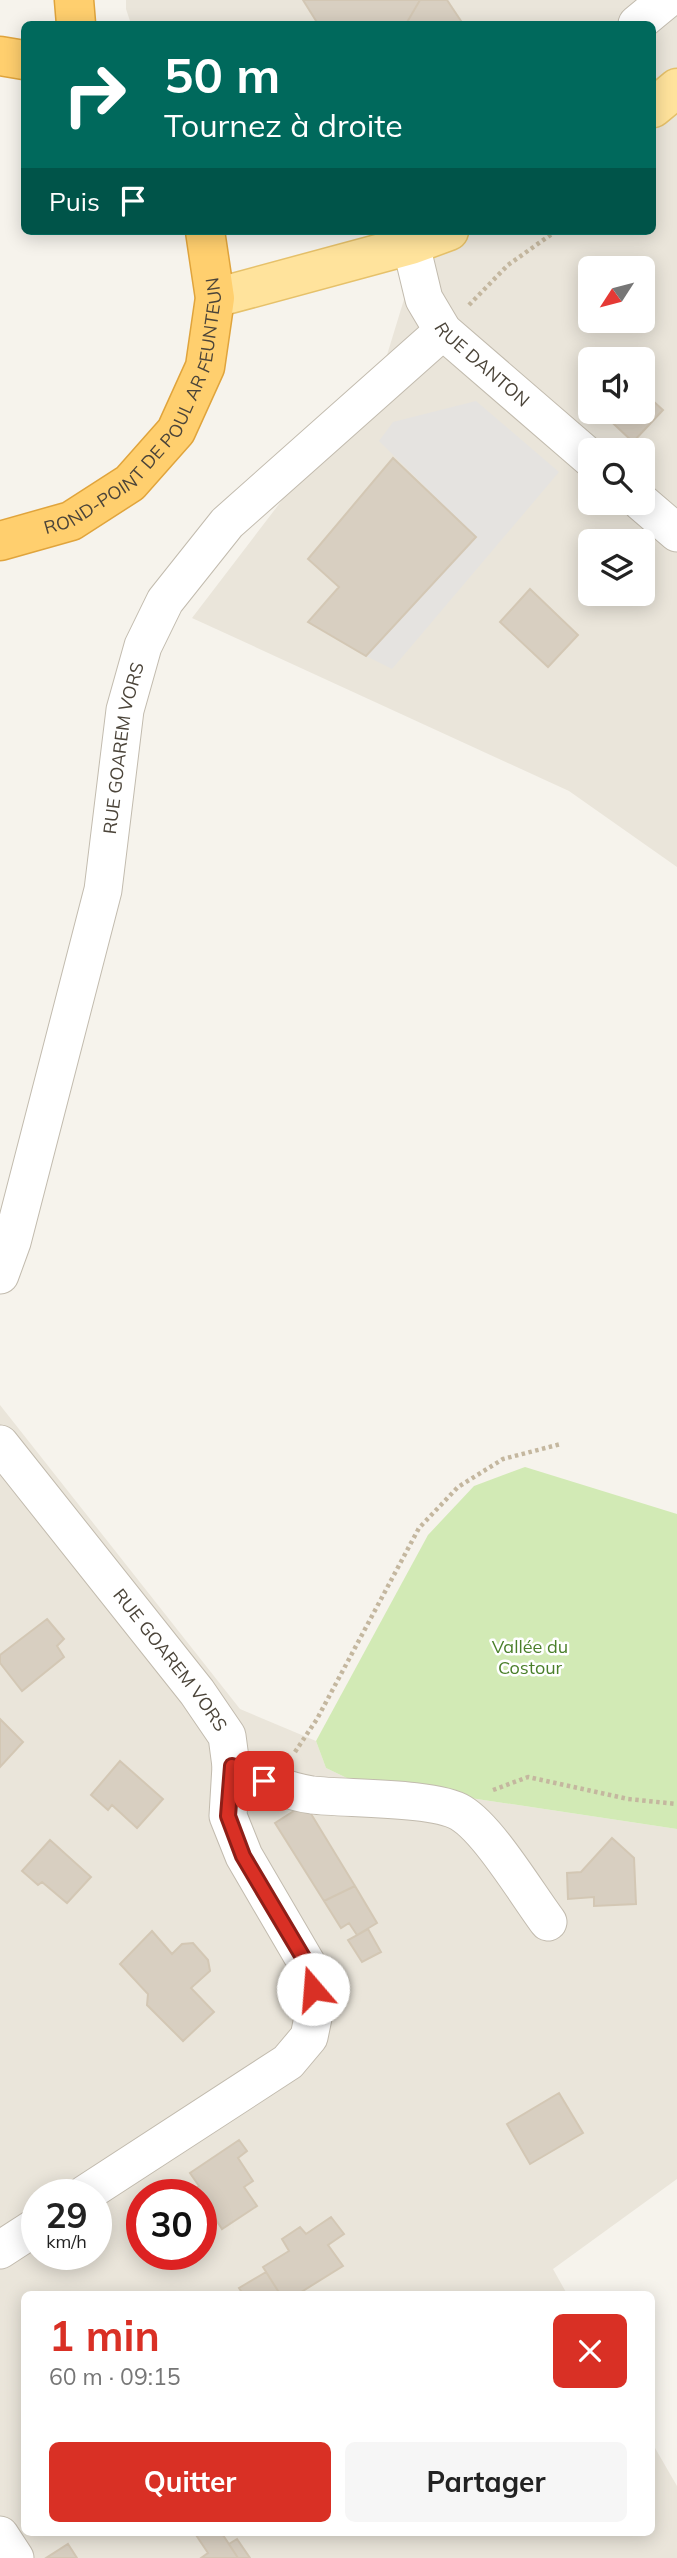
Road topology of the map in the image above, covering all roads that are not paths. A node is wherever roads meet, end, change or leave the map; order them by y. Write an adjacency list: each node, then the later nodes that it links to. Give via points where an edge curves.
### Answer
1 (74, 0): 3 (highway)
2 (666, 0): 4 (street)
3 (76, 21)
4 (641, 21)
5 (0, 56): 6 (highway)
6 (21, 60)
7 (677, 88): 8 (main road)
8 (656, 106)
9 (206, 235): 12 (highway, ROND-POINT DE POUL AR FEUNTEUN)
10 (438, 235): 11 (main road)
11 (411, 245): 12 (main road); 13 (street, RUE DANTON, via 424,299)
12 (215, 298): 17 (highway, ROND-POINT DE POUL AR FEUNTEUN, via 205,368 176,431 130,483 71,521)
13 (443, 331): 14 (street, RUE DANTON); 18 (street, RUE GOAREM VORS, via 227,523 165,601 143,646 125,710 103,890)
14 (578, 448)
15 (655, 514): 16 (street)
16 (677, 533)
17 (2, 545)
18 (0, 1275)
19 (0, 1444): 20 (street, RUE GOAREM VORS, via 197,1692 227,1736)
20 (232, 1766): 21 (street, via 310,1795 430,1804 460,1812 481,1829); 22 (street, RUE GOAREM VORS, via 228,1816 243,1856 310,1969 315,2008 309,2037 288,2062)
21 (548, 1922)
22 (108, 2179)
23 (21, 2236): 24 (street)
24 (0, 2250)
25 (0, 2535): 26 (street)
26 (15, 2558)

